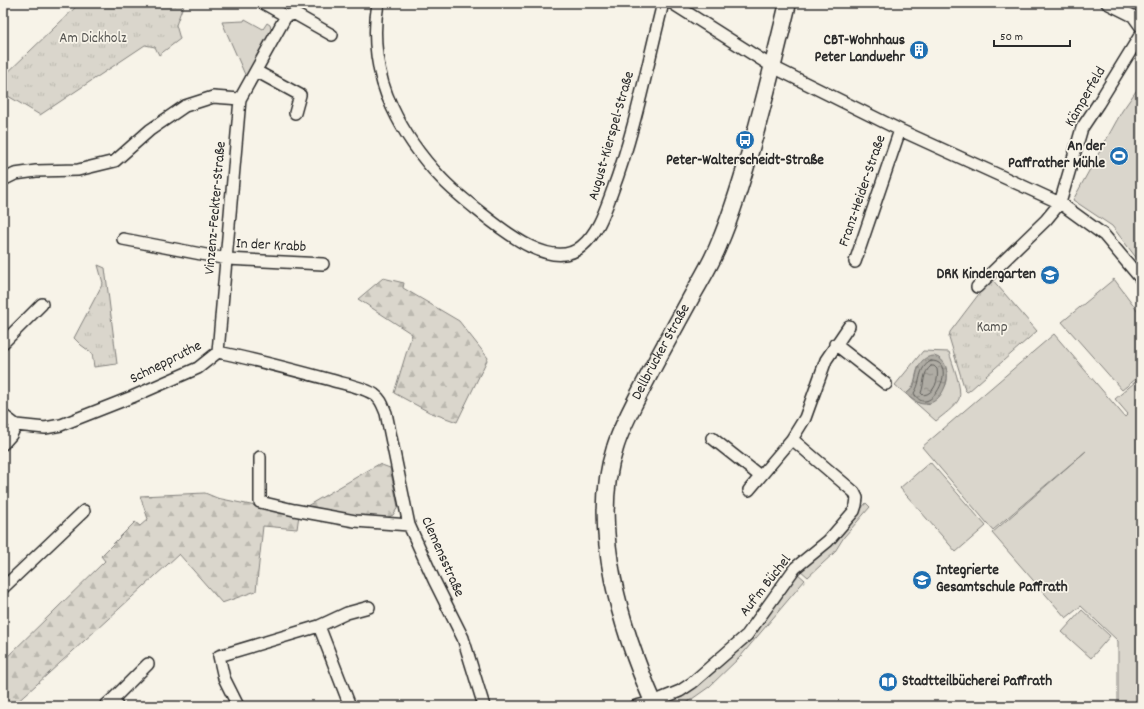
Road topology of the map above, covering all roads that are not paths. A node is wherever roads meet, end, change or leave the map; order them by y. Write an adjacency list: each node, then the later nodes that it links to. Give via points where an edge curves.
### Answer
1 (264, 3): 7 (street)
2 (378, 3): 3 (street, August-Kierspel-Straße, via 376,43 382,80 391,106 417,149 446,184 500,228 540,251 561,254 572,253 581,248 595,231 605,212 632,130)
3 (664, 3)
4 (672, 3): 11 (street)
5 (788, 3): 11 (main road, Dellbrücker Straße)
6 (1107, 3): 8 (street, via 1133,16)
7 (286, 16): 10 (street, via 295,14); 12 (street, Vinzenz-Feckter-Straße)
8 (1141, 27)
9 (1141, 34): 17 (street, Kämperfeld, via 1082,128)
10 (332, 35)
11 (773, 67): 15 (street, Franz-Heider-Straße); 46 (main road, Dellbrücker Straße, via 733,210 715,253 622,428 608,477 605,504 611,570 623,624)
12 (256, 71): 13 (street, Vinzenz-Feckter-Straße); 14 (street, via 300,95)
13 (240, 99): 16 (street, via 213,97 185,106 150,130 115,161 78,170 15,174); 19 (street, Vinzenz-Feckter-Straße)
14 (295, 113)
15 (900, 130): 17 (street, Franz-Heider-Straße); 20 (street, Franz-Heider-Straße)
16 (3, 180)
17 (1060, 203): 22 (street, Franz-Heider-Straße, via 1104,234); 23 (street)
18 (123, 240): 19 (street, In der Krabb)
19 (227, 259): 21 (street, In der Krabb); 28 (street, Vinzenz-Feckter-Straße)
20 (855, 262)
21 (323, 264)
22 (1141, 279)
23 (977, 287)
24 (42, 304): 26 (street)
25 (849, 326): 27 (street)
26 (3, 343)
27 (835, 344): 29 (street); 34 (street, via 826,360 805,418)
28 (218, 352): 30 (street, Schneppruthe, via 281,366); 32 (street, Schneppruthe, via 198,368 62,425 45,428)
29 (886, 384)
30 (375, 395): 40 (street, Clemensstraße, via 382,402 386,413)
31 (3, 415): 32 (street)
32 (16, 424): 35 (street)
33 (712, 438): 37 (street)
34 (792, 439): 37 (street); 46 (street, Auf'm Büchel, via 854,492 857,498 854,511 828,541 795,568 747,635 692,683)
35 (3, 444)
36 (260, 457): 40 (street, via 260,502 355,520)
37 (760, 476): 38 (street)
38 (749, 490)
39 (84, 511): 41 (street)
40 (409, 525): 49 (street, Clemensstraße, via 463,638)
41 (3, 588)
42 (369, 607): 43 (street, via 347,612)
43 (319, 626): 47 (street, via 219,656 224,678); 48 (street)
44 (148, 664): 45 (street)
45 (112, 704)
46 (654, 704): 50 (street, Auf'm Büchel)
47 (238, 706)
48 (350, 706)
49 (484, 706)
50 (636, 706)

